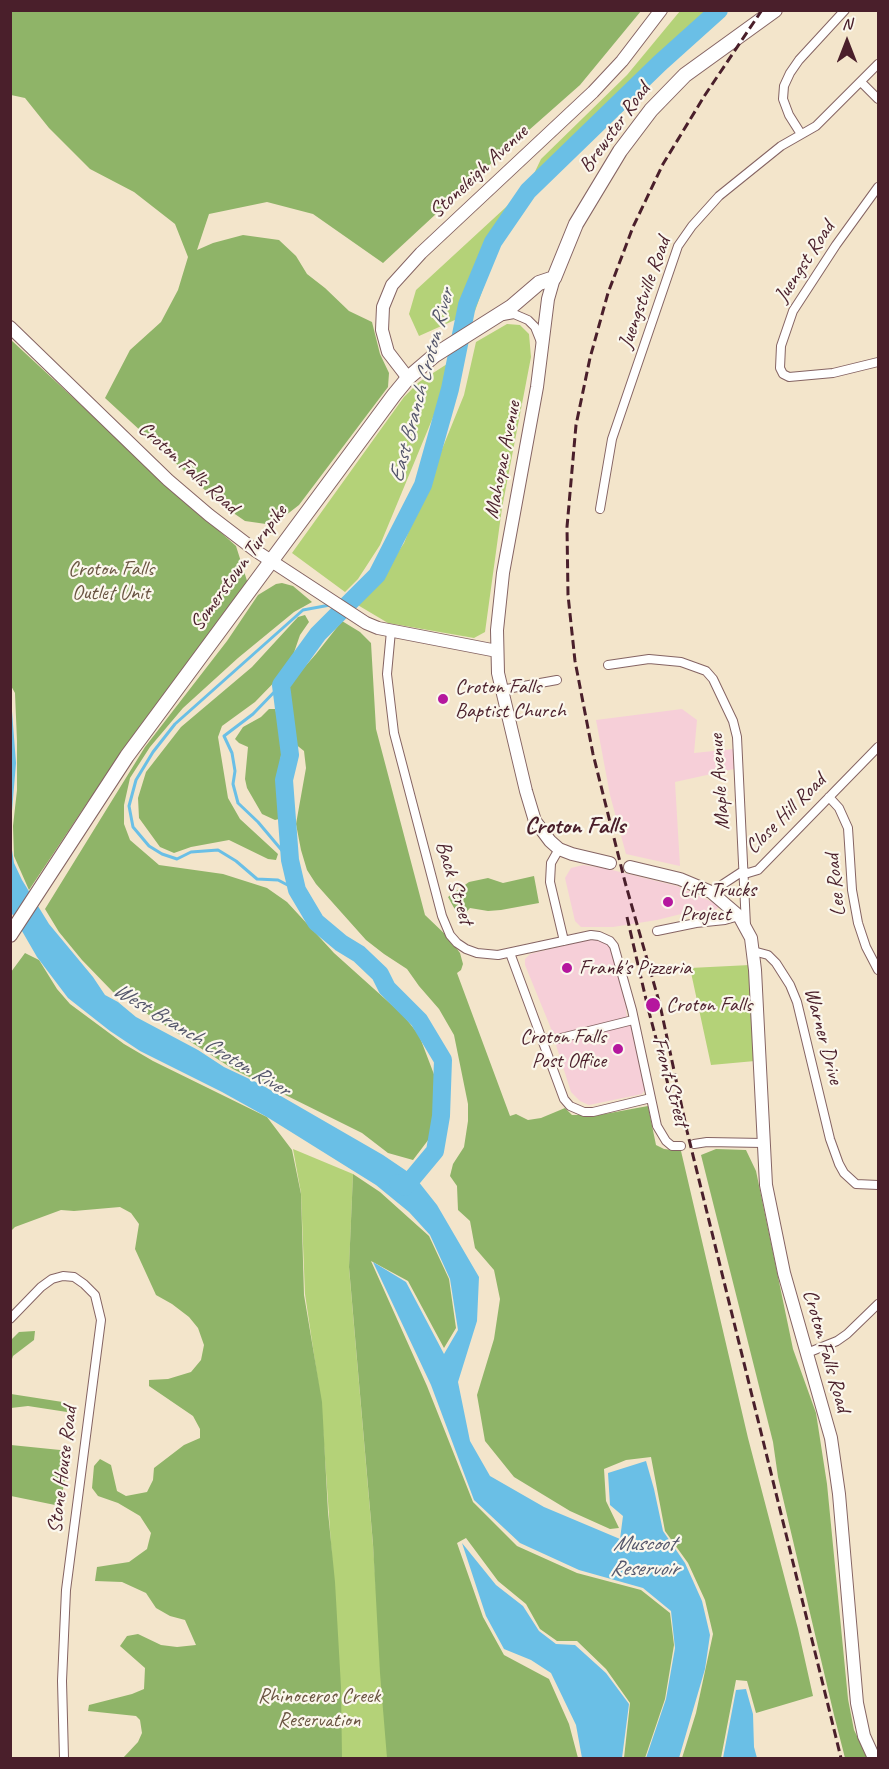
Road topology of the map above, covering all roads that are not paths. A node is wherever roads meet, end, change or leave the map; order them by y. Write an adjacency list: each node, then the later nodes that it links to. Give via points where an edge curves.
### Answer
1 (661, 10): 14 (main road, Stoneleigh Avenue, via 593,92 392,285 383,307 382,330 388,352)
2 (775, 10): 9 (main road, Brewster Road, via 695,67 651,110 620,151 576,224)
3 (845, 10): 7 (street, via 799,60 784,86 783,99)
4 (879, 64): 5 (street, Juengstville Road)
5 (861, 82): 6 (street); 7 (street, Juengstville Road, via 816,126)
6 (879, 99)
7 (801, 134): 15 (street, Juengstville Road, via 719,196 678,246 612,439)
8 (879, 188): 13 (street, Juengst Road, via 793,311 781,346 780,368 789,377 833,373)
9 (554, 278): 10 (main road, Somerstown Turnpike, via 539,283); 12 (main road, Mahopac Avenue)
10 (491, 320): 12 (street, via 514,314 528,320); 14 (main road, Somerstown Turnpike)
11 (10, 327): 16 (main road, Croton Falls Road, via 168,480 224,528)
12 (542, 346): 18 (main road, Mahopac Avenue, via 507,546)
13 (879, 362)
14 (408, 378): 16 (main road, Somerstown Turnpike)
15 (600, 509)
16 (271, 561): 17 (main road, Croton Falls Road, via 366,623); 31 (main road, Somerstown Turnpike, via 122,763)
17 (391, 632): 18 (main road, Croton Falls Road); 34 (street, Back Street, via 387,674 390,711 447,927 466,949 487,954)
18 (497, 651): 21 (main road, Mahopac Avenue)
19 (608, 665): 27 (street, Maple Avenue, via 650,659 681,662 706,671 713,679 737,737)
20 (557, 680): 21 (street)
21 (501, 690): 24 (main road, via 535,821)
22 (879, 747): 23 (street, Close Hill Road)
23 (829, 797): 27 (street, Close Hill Road, via 758,870); 35 (street, Lee Road, via 845,817 858,922)
24 (560, 849): 25 (main road); 32 (street, via 550,872 555,917)
25 (610, 863)
26 (630, 867): 28 (main road, via 680,879)
27 (743, 872): 28 (street, Close Hill Road); 29 (street, Maple Avenue)
28 (711, 892): 29 (main road)
29 (742, 921): 30 (street, via 696,923); 33 (main road)
30 (657, 931)
31 (11, 934)
32 (564, 941): 34 (street, Back Street); 36 (street, Front Street, via 591,935 610,941)
33 (753, 951): 39 (main road, Croton Falls Road); 44 (street, Warner Drive, via 768,955 789,985 802,1021 835,1154 844,1173)
34 (510, 953): 37 (street)
35 (879, 970)
36 (633, 1020): 37 (street, via 557,1039); 38 (street, Front Street)
37 (543, 1038): 38 (street, via 565,1100 576,1110 593,1112)
38 (651, 1098): 41 (street, Front Street, via 660,1134 672,1146)
39 (763, 1143): 40 (street, Front Street); 47 (main road, Croton Falls Road, via 771,1212)
40 (694, 1144)
41 (681, 1146)
42 (879, 1179): 44 (street)
43 (879, 1185): 44 (street)
44 (864, 1186)
45 (879, 1304): 47 (street, via 848,1334)
46 (10, 1319): 48 (street, Stone House Road, via 41,1287 63,1276 79,1280 95,1295 101,1320 66,1590)
47 (807, 1353): 49 (main road, Croton Falls Road, via 834,1456 857,1703 864,1736)
48 (64, 1758)
49 (874, 1758)

